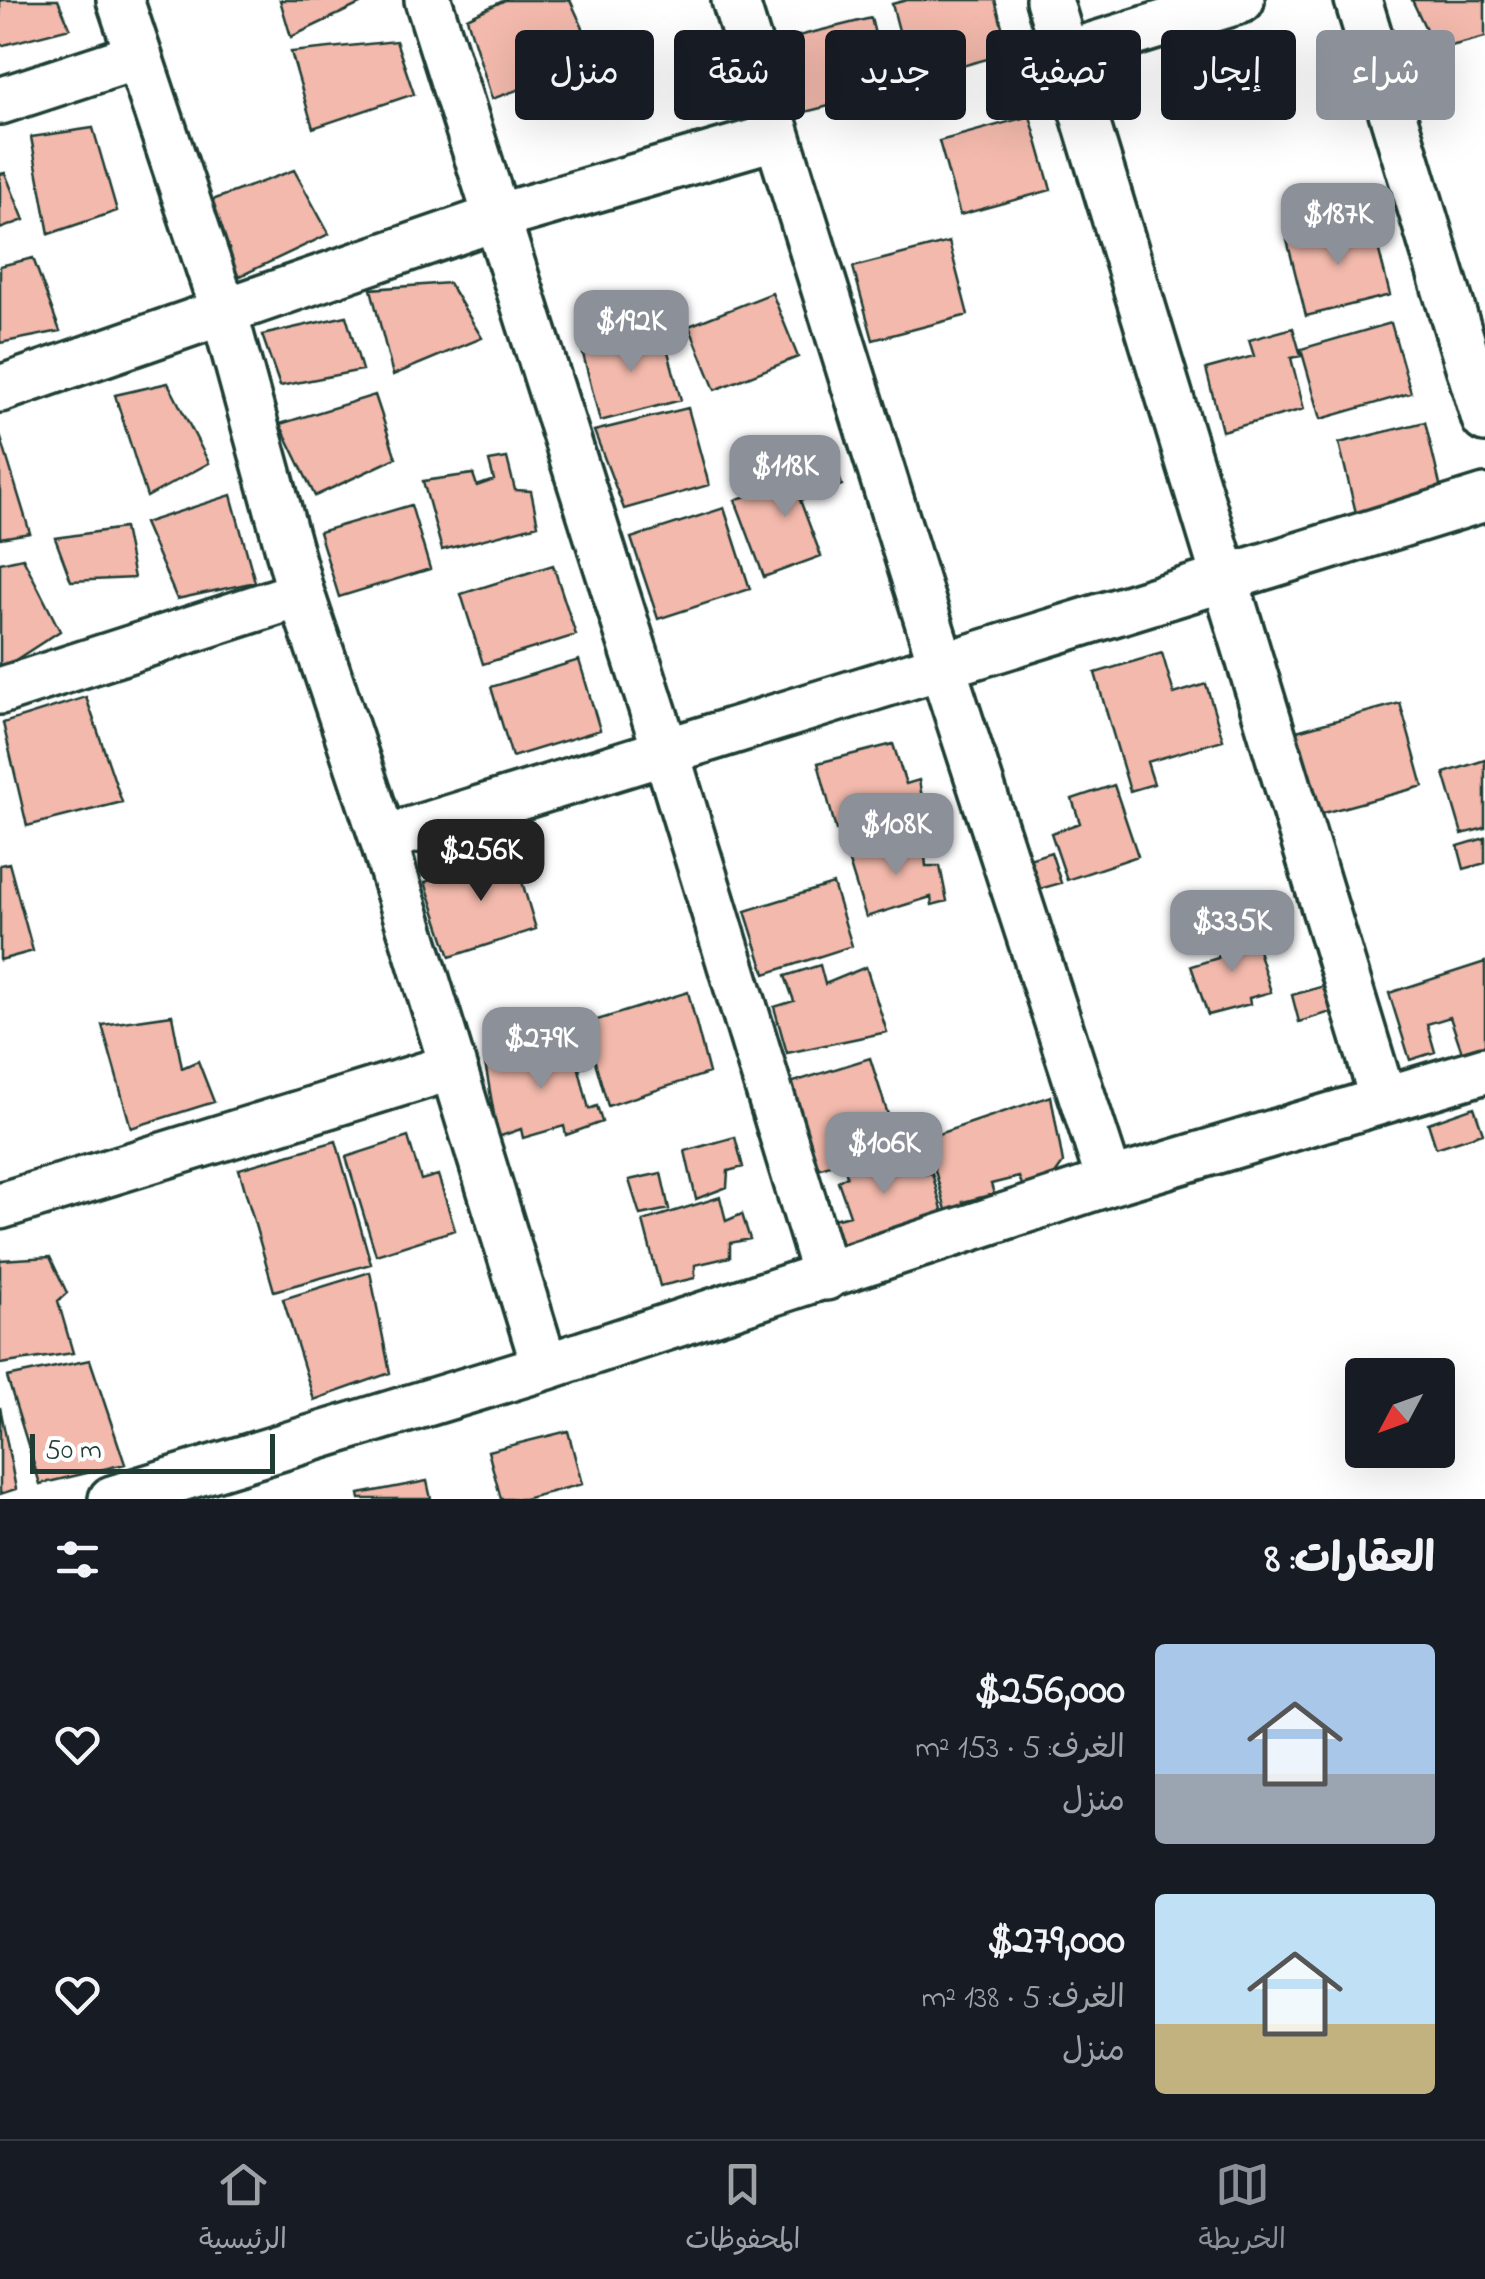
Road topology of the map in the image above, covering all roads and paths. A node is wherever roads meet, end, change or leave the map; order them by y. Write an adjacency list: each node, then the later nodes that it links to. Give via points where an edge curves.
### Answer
1 (120, 0): 9 (street)
2 (428, 0): 13 (street)
3 (735, 0): 12 (street)
4 (1049, 0): 7 (street)
5 (1241, 0): 8 (street)
6 (1358, 0): 16 (street)
7 (1058, 30)
8 (1141, 31)
9 (138, 56): 10 (street); 14 (street)
10 (0, 101)
11 (1086, 120): 18 (street)
12 (777, 136): 13 (street); 20 (street)
13 (498, 217): 14 (street); 22 (street)
14 (224, 312): 15 (street); 19 (street)
15 (0, 389)
16 (1485, 419)
17 (1485, 498): 18 (street)
18 (1225, 578): 20 (street); 26 (street)
19 (301, 594): 21 (street); 23 (street)
20 (942, 666): 22 (street); 27 (street)
21 (0, 692)
22 (666, 752): 23 (street); 29 (street)
23 (383, 839): 24 (street)
24 (452, 1066): 28 (street); 30 (street)
25 (1485, 1070): 26 (street)
26 (1383, 1099): 27 (street)
27 (1110, 1182): 29 (street)
28 (0, 1206)
29 (826, 1276): 30 (street)
30 (545, 1367): 31 (street)
31 (112, 1499)

